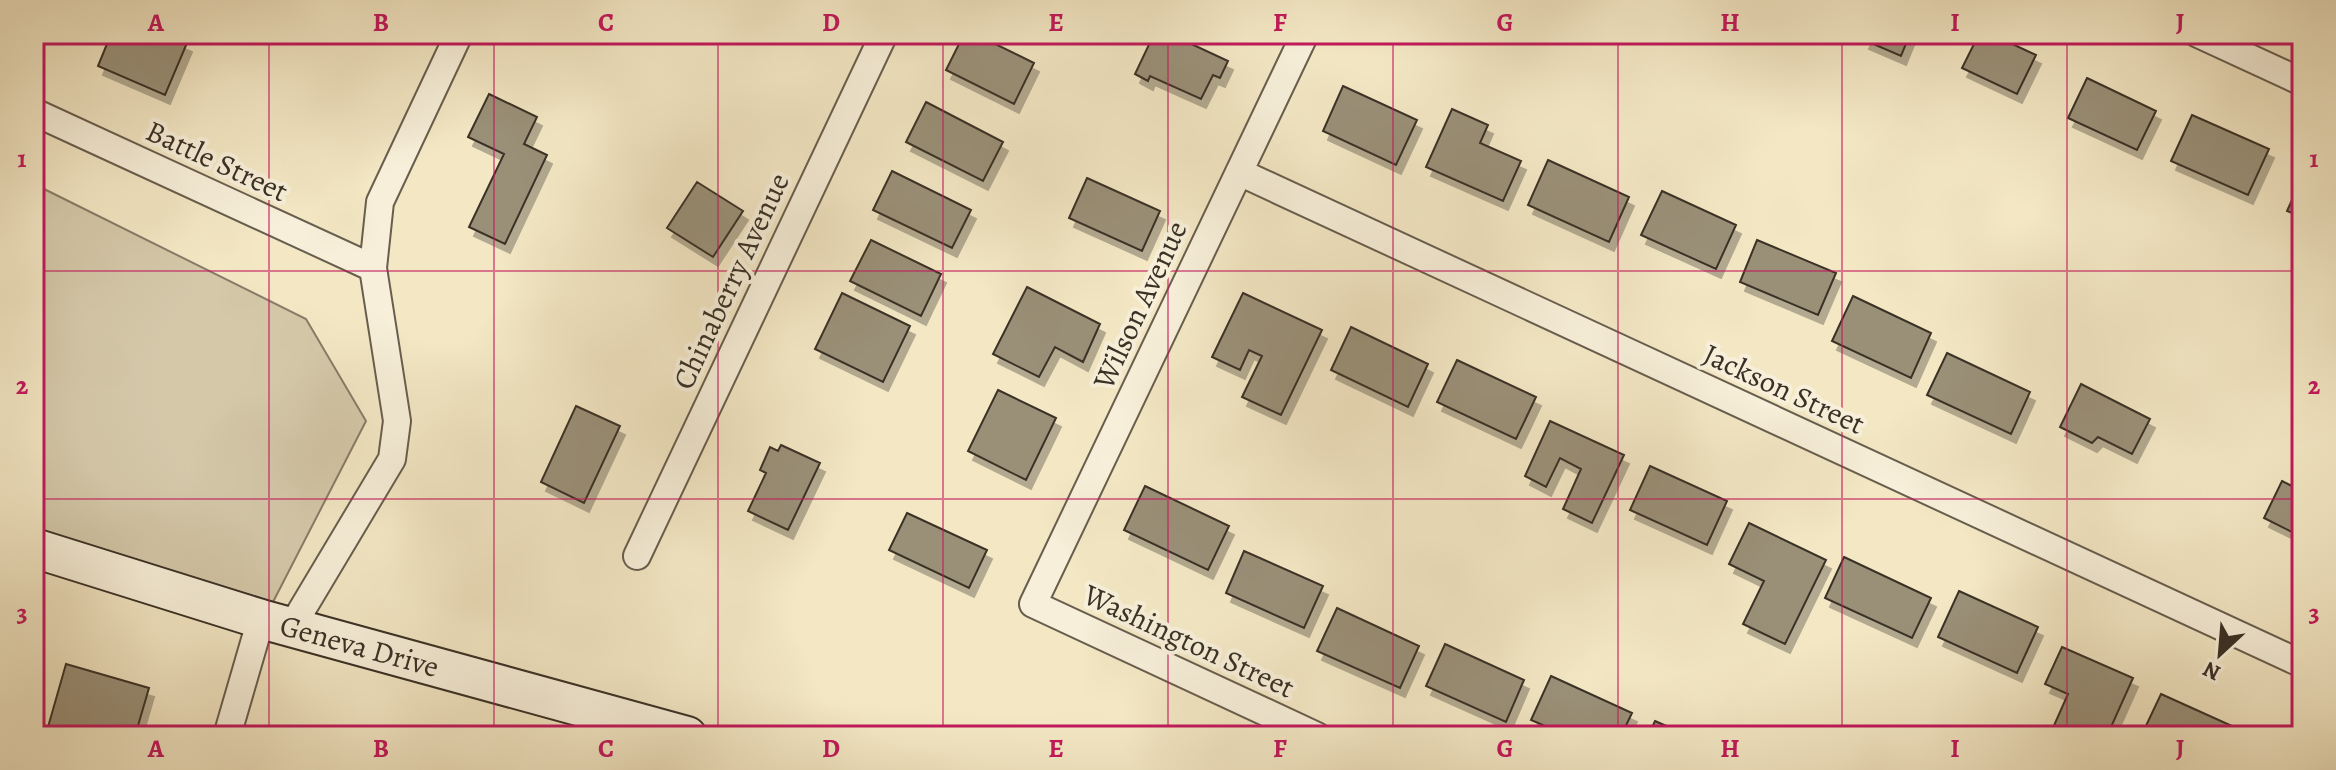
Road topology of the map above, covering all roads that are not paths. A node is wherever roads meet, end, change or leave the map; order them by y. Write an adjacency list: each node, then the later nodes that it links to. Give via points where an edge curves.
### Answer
1 (459, 34): 8 (street, via 380,202)
2 (884, 34): 10 (street, Chinaberry Avenue)
3 (1305, 34): 7 (street, Wilson Avenue)
4 (2198, 34): 5 (street)
5 (2302, 82)
6 (34, 112): 8 (street, Battle Street)
7 (1239, 172): 11 (street, Wilson Avenue); 13 (street, Jackson Street)
8 (373, 268): 12 (street, via 397,421 392,459)
9 (34, 548): 12 (main road, Geneva Drive)
10 (637, 556)
11 (1033, 604): 16 (street, Washington Street)
12 (276, 624): 14 (street); 15 (main road, Geneva Drive)
13 (2302, 664)
14 (227, 736)
15 (687, 736)
16 (1317, 736)

